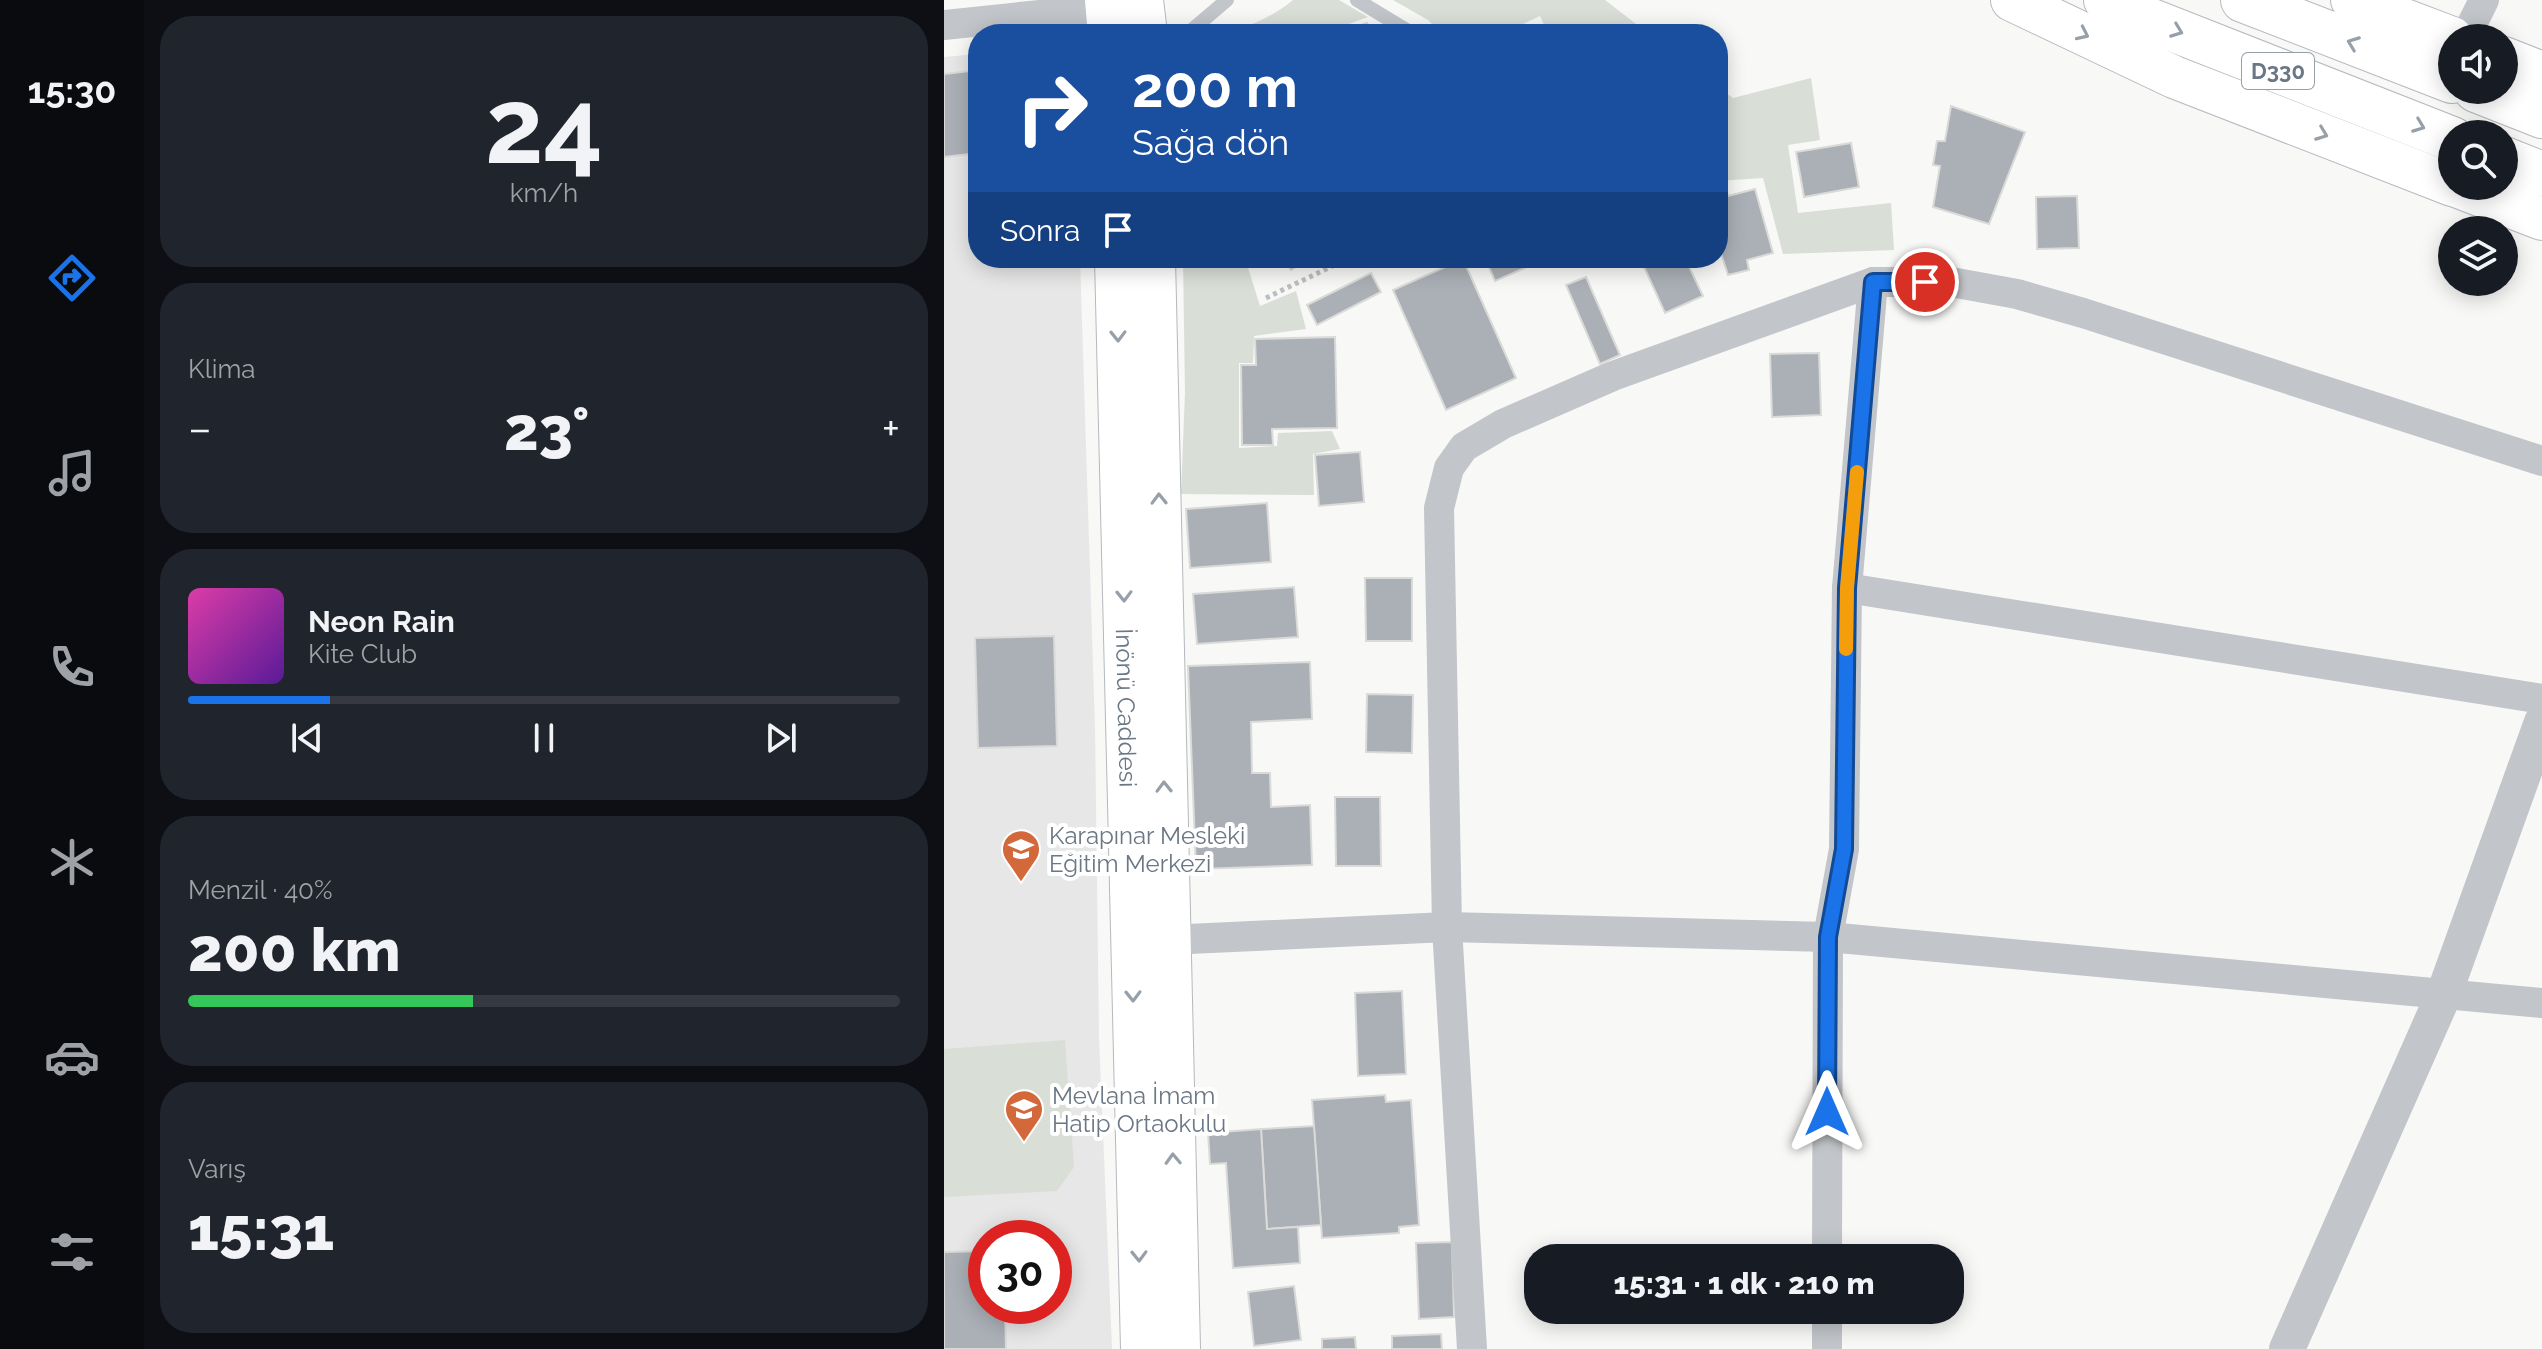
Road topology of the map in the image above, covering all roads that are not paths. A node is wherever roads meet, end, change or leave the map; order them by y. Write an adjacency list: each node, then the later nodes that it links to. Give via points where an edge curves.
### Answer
1 (1227, 0): 10 (lane)
2 (1357, 0): 11 (lane)
3 (2012, 0): 23 (main road, one-way to 23, via 2174,77)
4 (2106, 0): 20 (highway, D330, one-way to 20)
5 (2243, 0): 17 (highway, D330, one-way to 5)
6 (2352, 0): 14 (main road)
7 (2484, 0): 12 (street)
8 (1116, 10): 9 (main road); 13 (street)
9 (1134, 24)
10 (1199, 24)
11 (1397, 24)
12 (2472, 24)
13 (944, 25)
14 (2438, 33)
15 (2518, 64): 16 (main road)
16 (2542, 73)
17 (2438, 76)
18 (2512, 104): 19 (highway)
19 (2542, 116)
20 (2438, 133)
21 (2518, 165): 22 (highway)
22 (2542, 174)
23 (2438, 179)
24 (2493, 200): 25 (main road)
25 (2542, 219)
26 (1116, 268): 35 (main road, İnönü Caddesi, one-way to 35)
27 (1154, 268): 35 (main road, İnönü Caddesi, one-way to 27)
28 (1873, 282): 29 (street, via 1951,282 2017,294); 30 (street); 33 (street, via 1613,376 1517,418 1464,447 1449,468 1439,508)
29 (2542, 461)
30 (1847, 588): 31 (street); 34 (street, via 1844,849)
31 (2542, 699)
32 (2542, 722): 36 (street)
33 (1447, 927): 34 (street); 35 (street); 42 (street)
34 (1828, 937): 36 (street); 38 (street)
35 (1149, 940): 40 (main road, İnönü Caddesi, one-way to 40); 41 (main road, İnönü Caddesi, one-way to 35)
36 (2444, 994): 37 (street); 44 (street)
37 (2542, 1003)
38 (1827, 1244)
39 (1827, 1324): 43 (street)
40 (1142, 1349)
41 (1179, 1349)
42 (1472, 1349)
43 (1827, 1349)
44 (2287, 1349)

